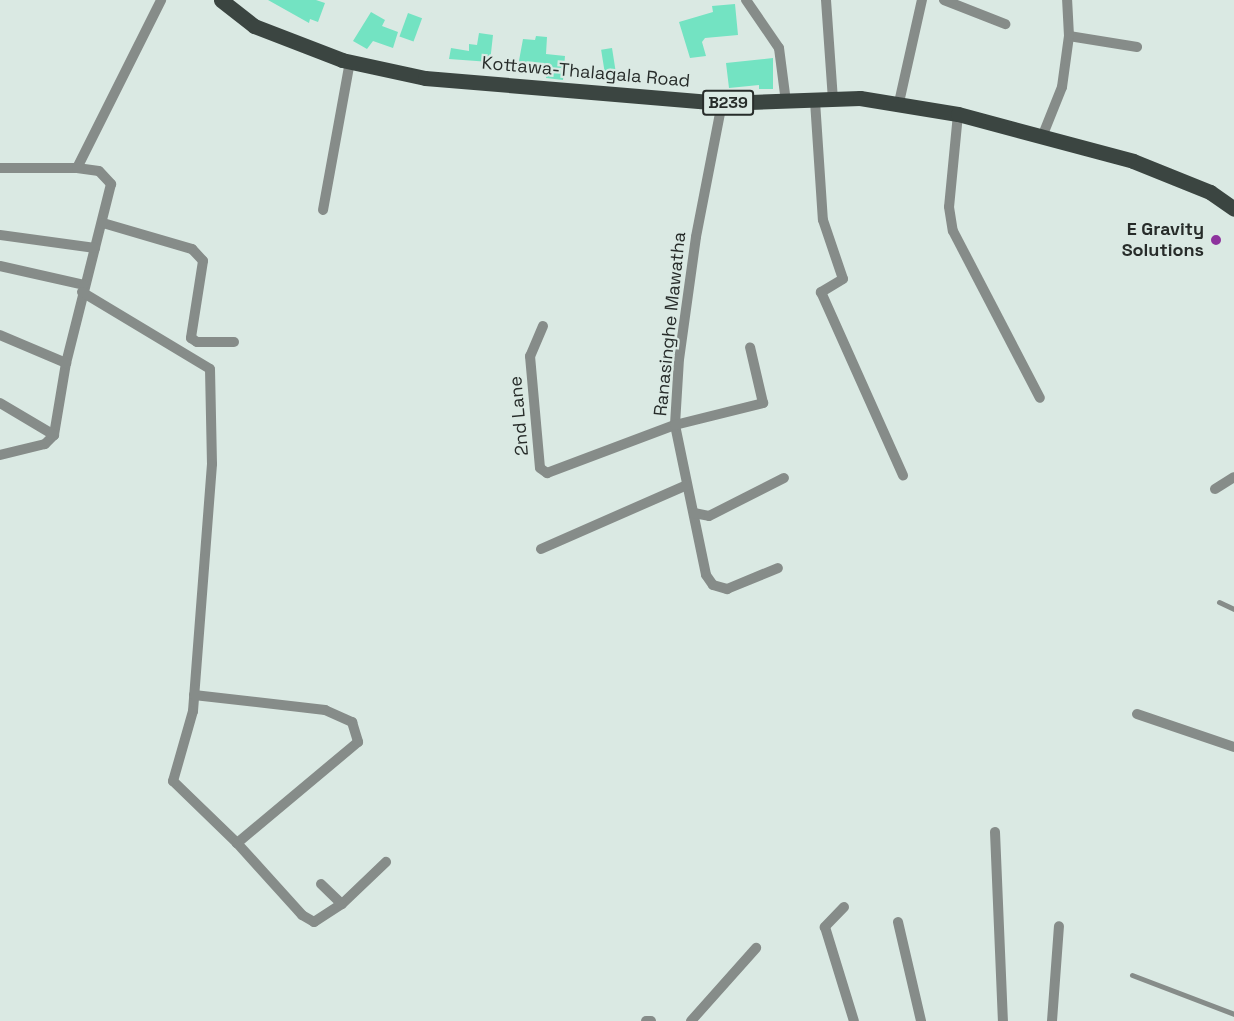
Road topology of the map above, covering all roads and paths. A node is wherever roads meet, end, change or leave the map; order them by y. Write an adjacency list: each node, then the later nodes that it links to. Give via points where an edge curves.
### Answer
1 (161, 0): 20 (street)
2 (221, 0): 11 (main road, Kottawa-Thalagala Road / B239, via 254,26)
3 (746, 0): 14 (street, via 779,48)
4 (826, 0): 12 (street)
5 (944, 0): 8 (street)
6 (1067, 0): 9 (street)
7 (921, 1): 16 (street)
8 (1005, 24)
9 (1069, 36): 10 (street); 18 (street, via 1062,87)
10 (1137, 47)
11 (347, 61): 15 (main road, Kottawa-Thalagala Road / B239, via 425,78); 21 (street)
12 (833, 100): 13 (main road, Kottawa-Thalagala Road / B239); 16 (main road, Kottawa-Thalagala Road / B239, via 860,98)
13 (815, 101): 14 (main road, Kottawa-Thalagala Road / B239); 38 (street, via 823,220 843,279 820,292)
14 (786, 102): 15 (main road, Kottawa-Thalagala Road / B239)
15 (722, 103): 35 (street, Ranasinghe Mawatha, via 696,237 679,359)
16 (898, 107): 17 (main road, Kottawa-Thalagala Road / B239)
17 (958, 114): 18 (main road, Kottawa-Thalagala Road / B239); 33 (street, via 949,207 953,231)
18 (1042, 137): 22 (main road, Kottawa-Thalagala Road / B239, via 1133,161 1210,192)
19 (0, 168): 20 (street)
20 (78, 168): 23 (street, via 99,171 111,184)
21 (321, 206)
22 (1234, 209)
23 (103, 223): 25 (street); 30 (street, via 192,249 203,261 191,338 197,342)
24 (0, 235): 25 (street)
25 (95, 248): 27 (street)
26 (0, 266): 27 (street)
27 (83, 289): 32 (street); 48 (street, via 210,369 212,464)
28 (543, 326): 35 (street, 2nd Lane, via 530,356 540,468 547,472 559,470)
29 (0, 335): 32 (street)
30 (234, 342)
31 (750, 347): 35 (street, via 763,403)
32 (66, 363): 36 (street)
33 (1040, 398)
34 (0, 403): 36 (street)
35 (675, 425): 41 (street, Ranasinghe Mawatha)
36 (54, 435): 37 (street, via 45,444)
37 (0, 455)
38 (903, 475)
39 (1234, 477): 42 (street)
40 (784, 478): 43 (street, via 709,516)
41 (687, 485): 43 (street, Ranasinghe Mawatha); 44 (street)
42 (1215, 489)
43 (694, 513): 45 (street, Ranasinghe Mawatha, via 706,575 713,585 727,588)
44 (541, 549)
45 (778, 568)
46 (1219, 602): 47 (lane)
47 (1234, 609)
48 (194, 695): 52 (street, via 173,781); 52 (street, via 325,710 352,722 358,742)
49 (1137, 714): 50 (street)
50 (1234, 747)
51 (995, 832): 67 (street)
52 (237, 843): 55 (street, via 307,919 323,920)
53 (386, 862): 55 (street)
54 (321, 884): 55 (street)
55 (342, 904)
56 (844, 907): 65 (street, via 825,927)
57 (898, 922): 66 (street)
58 (1059, 926): 68 (street)
59 (756, 948): 64 (street)
60 (1132, 975): 61 (lane)
61 (1234, 1014)
62 (646, 1021): 63 (street)
63 (651, 1021)
64 (691, 1021)
65 (854, 1021)
66 (921, 1021)
67 (1003, 1021)
68 (1052, 1021)

